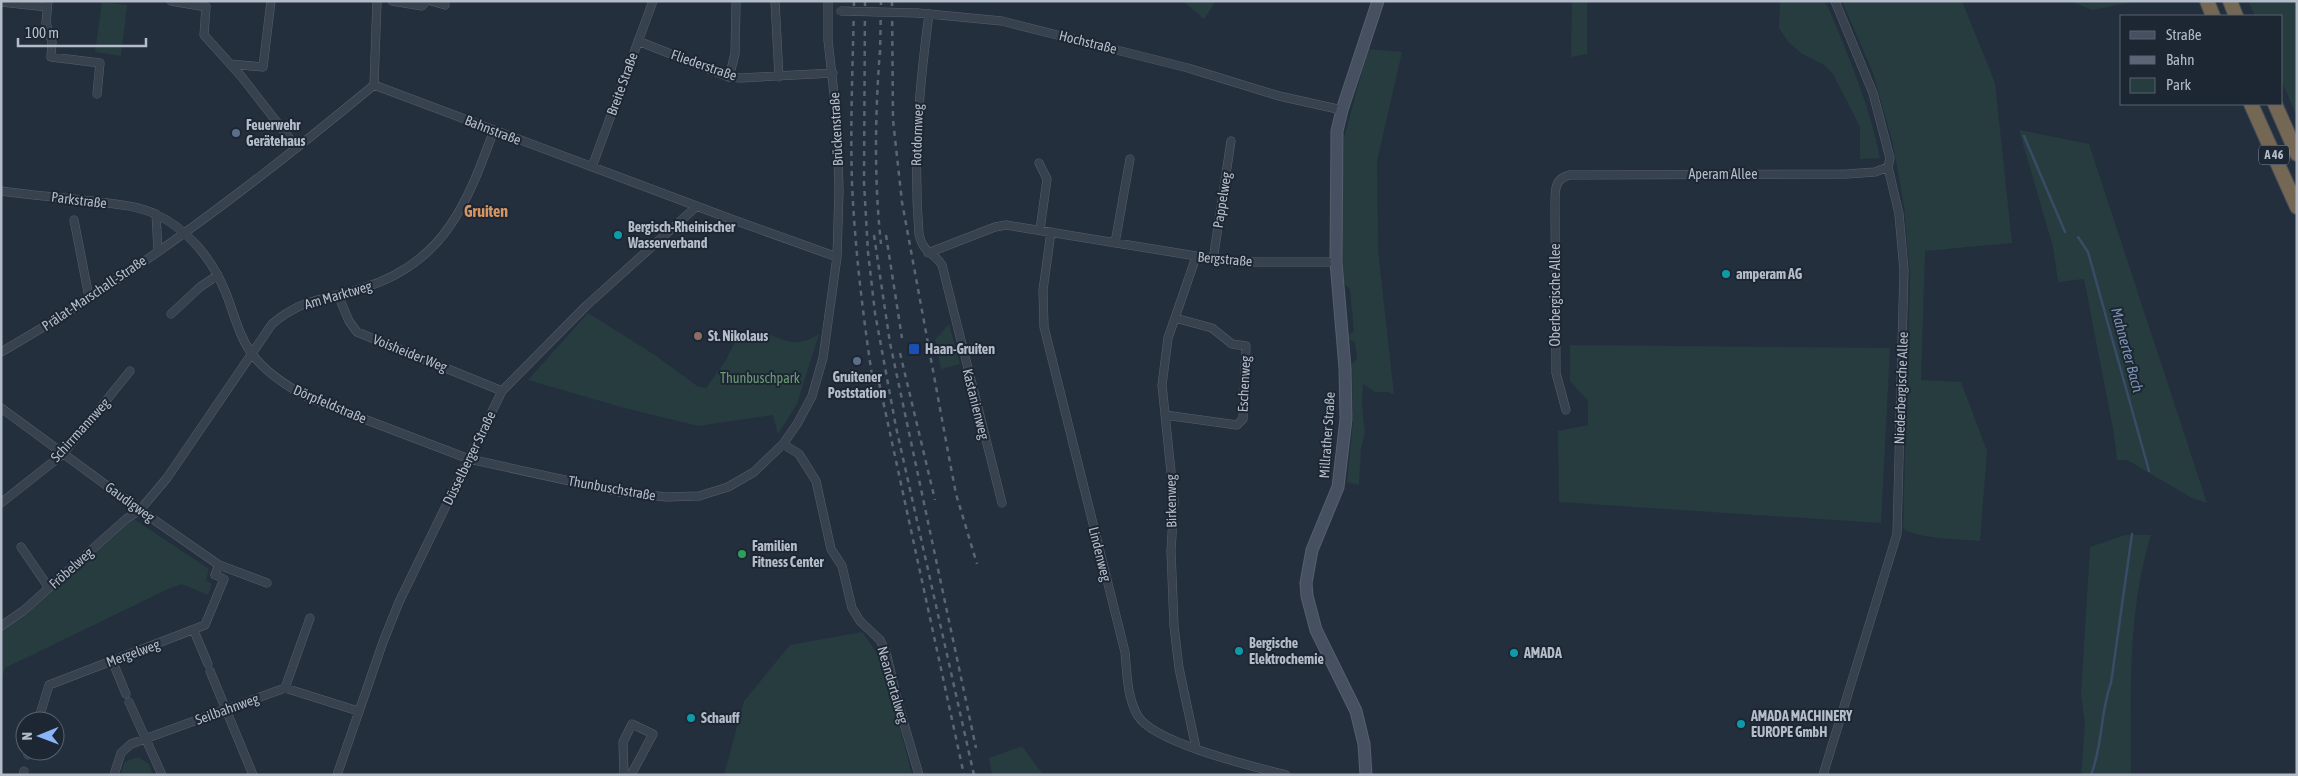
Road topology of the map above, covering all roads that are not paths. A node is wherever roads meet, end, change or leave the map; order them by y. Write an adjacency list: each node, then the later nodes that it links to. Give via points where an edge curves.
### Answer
1 (171, 1): 21 (street, via 206,7 204,35)
2 (271, 1): 21 (street, via 264,67)
3 (377, 1): 25 (street)
4 (392, 1): 5 (street, via 422,6)
5 (426, 1)
6 (431, 1): 16 (street)
7 (653, 1): 20 (street, Breite Straße)
8 (775, 1): 24 (street)
9 (828, 1): 17 (street, Brückenstraße)
10 (1378, 1): 29 (main road, Millrather Straße)
11 (1835, 1): 37 (street, Niederbergische Allee, via 1873,94 1890,158)
12 (2207, 1): 19 (highway)
13 (1, 2): 14 (street)
14 (48, 4): 26 (street, via 46,23 52,42 51,57 100,63)
15 (736, 4): 23 (street, via 735,54)
16 (445, 5)
17 (828, 10): 18 (street, Hochstraße, bridge); 22 (street, Brückenstraße)
18 (929, 14): 29 (street, Hochstraße, via 986,18 1036,29 1188,68 1279,96); 49 (street, Rotdornweg, via 920,80 916,155 918,234 921,246)
19 (2213, 15)
20 (638, 41): 23 (street, Fliederstraße); 36 (street, Breite Straße)
21 (230, 64): 32 (street)
22 (833, 73): 24 (street, Fliederstraße); 50 (street, Brückenstraße, via 839,191)
23 (730, 77): 24 (street, Fliederstraße)
24 (778, 77)
25 (374, 85): 30 (street, Bahnstraße); 32 (street)
26 (97, 94)
27 (2251, 105): 41 (highway, A 46)
28 (2275, 105): 33 (highway, A 46)
29 (1342, 110): 53 (main road, Millrather Straße, via 1336,148)
30 (494, 130): 36 (street, Bahnstraße); 55 (street, Am Marktweg, via 472,189 437,243 402,272)
31 (1231, 141): 52 (street, Pappelweg)
32 (298, 148): 45 (street)
33 (2297, 154)
34 (1130, 159): 47 (street)
35 (1039, 163): 44 (street, via 1047,179)
36 (592, 167): 40 (street, Bahnstraße)
37 (1888, 167): 38 (street, Aperam Allee, via 1875,172 1847,174 1570,174); 97 (street, Niederbergische Allee, via 1899,214 1904,270 1897,534)
38 (1559, 180): 64 (street, Oberbergische Allee, via 1555,203 1556,373)
39 (1, 191): 42 (street, Parkstraße, via 122,205)
40 (697, 206): 50 (street, Bahnstraße); 62 (street, Düsselberger Straße, via 586,306)
41 (2297, 207)
42 (156, 214): 45 (street, Parkstraße); 48 (street)
43 (74, 220): 56 (street)
44 (1040, 230): 46 (street, Bergstraße); 49 (street, Bergstraße, via 995,227)
45 (186, 232): 48 (street, Prälat-Marschall-Straße); 54 (street, Dörpfeldstraße)
46 (1051, 232): 47 (street, Bergstraße); 87 (street, Lindenweg, via 1043,290 1044,327 1125,652 1132,703 1138,717 1156,734)
47 (1115, 243): 51 (street, Bergstraße)
48 (158, 250): 56 (street, Prälat-Marschall-Straße)
49 (928, 253): 70 (street, Kastanienweg, via 942,265)
50 (837, 257): 66 (street, Thunbuschstraße, via 819,373 812,396)
51 (1196, 257): 52 (street, Bergstraße); 58 (street, Birkenweg)
52 (1212, 260): 53 (street, Bergstraße)
53 (1336, 262): 96 (main road, Millrather Straße, via 1346,368 1344,447 1338,487 1316,538 1310,561 1307,596 1316,630 1356,711 1364,744)
54 (218, 275): 57 (street); 60 (street, Dörpfeldstraße, via 237,326)
55 (338, 295): 60 (street, Am Marktweg, via 311,300 289,310 272,324); 62 (street, Voisheider Weg, via 357,332)
56 (89, 297): 59 (street, Prälat-Marschall-Straße)
57 (171, 314)
58 (1175, 318): 65 (street, Birkenweg, via 1164,358); 65 (street, Eschenweg, via 1212,328 1232,344 1246,346 1243,419 1237,425)
59 (1, 352)
60 (252, 354): 68 (street, Dörpfeldstraße, via 272,374 309,398); 71 (street, Am Marktweg, via 188,448)
61 (130, 371): 67 (street, Schirrmannweg)
62 (502, 391): 68 (street, Düsselberger Straße)
63 (1, 408): 67 (street, Gaudigweg)
64 (1566, 410)
65 (1164, 414): 87 (street, Birkenweg, via 1174,501 1171,551 1174,626 1179,668)
66 (783, 444): 68 (street, Thunbuschstraße, via 769,459 737,482 714,492 684,498 620,492); 94 (street, Neandertalweg, via 799,454 816,481 831,550 842,566 852,608 860,621 880,640 886,652)
67 (63, 454): 69 (street, Schirrmannweg); 71 (street, Gaudigweg)
68 (470, 459): 85 (street, Düsselberger Straße, via 399,602)
69 (1, 503)
70 (1002, 503)
71 (140, 510): 73 (street, Gaudigweg); 77 (street, Fröbelweg)
72 (21, 547): 77 (street)
73 (219, 565): 74 (street, Gaudigweg); 75 (street, via 215,575)
74 (228, 569): 75 (street, Mergelweg); 76 (street, Gaudigweg)
75 (224, 579): 80 (street, Mergelweg, via 205,625)
76 (267, 583)
77 (49, 588): 79 (street, Fröbelweg)
78 (310, 618): 82 (street)
79 (1, 626)
80 (194, 631): 81 (street, Mergelweg); 83 (street)
81 (112, 660): 84 (street, Mergelweg, via 49,685); 86 (street)
82 (285, 688): 83 (street, Seilbahnweg); 85 (street)
83 (226, 710): 86 (street, Seilbahnweg); 90 (street)
84 (41, 711)
85 (358, 711): 91 (street, Düsselberger Straße)
86 (145, 739): 88 (street, Seilbahnweg, via 131,744 121,753); 89 (street)
87 (1196, 748): 95 (street, Lindenweg, via 1240,764)
88 (114, 775)
89 (162, 775)
90 (253, 775)
91 (337, 775)
92 (624, 775): 93 (street, via 623,742 632,724 653,734)
93 (631, 775)
94 (920, 775)
95 (1286, 775)
96 (1366, 775)
97 (1823, 775)

